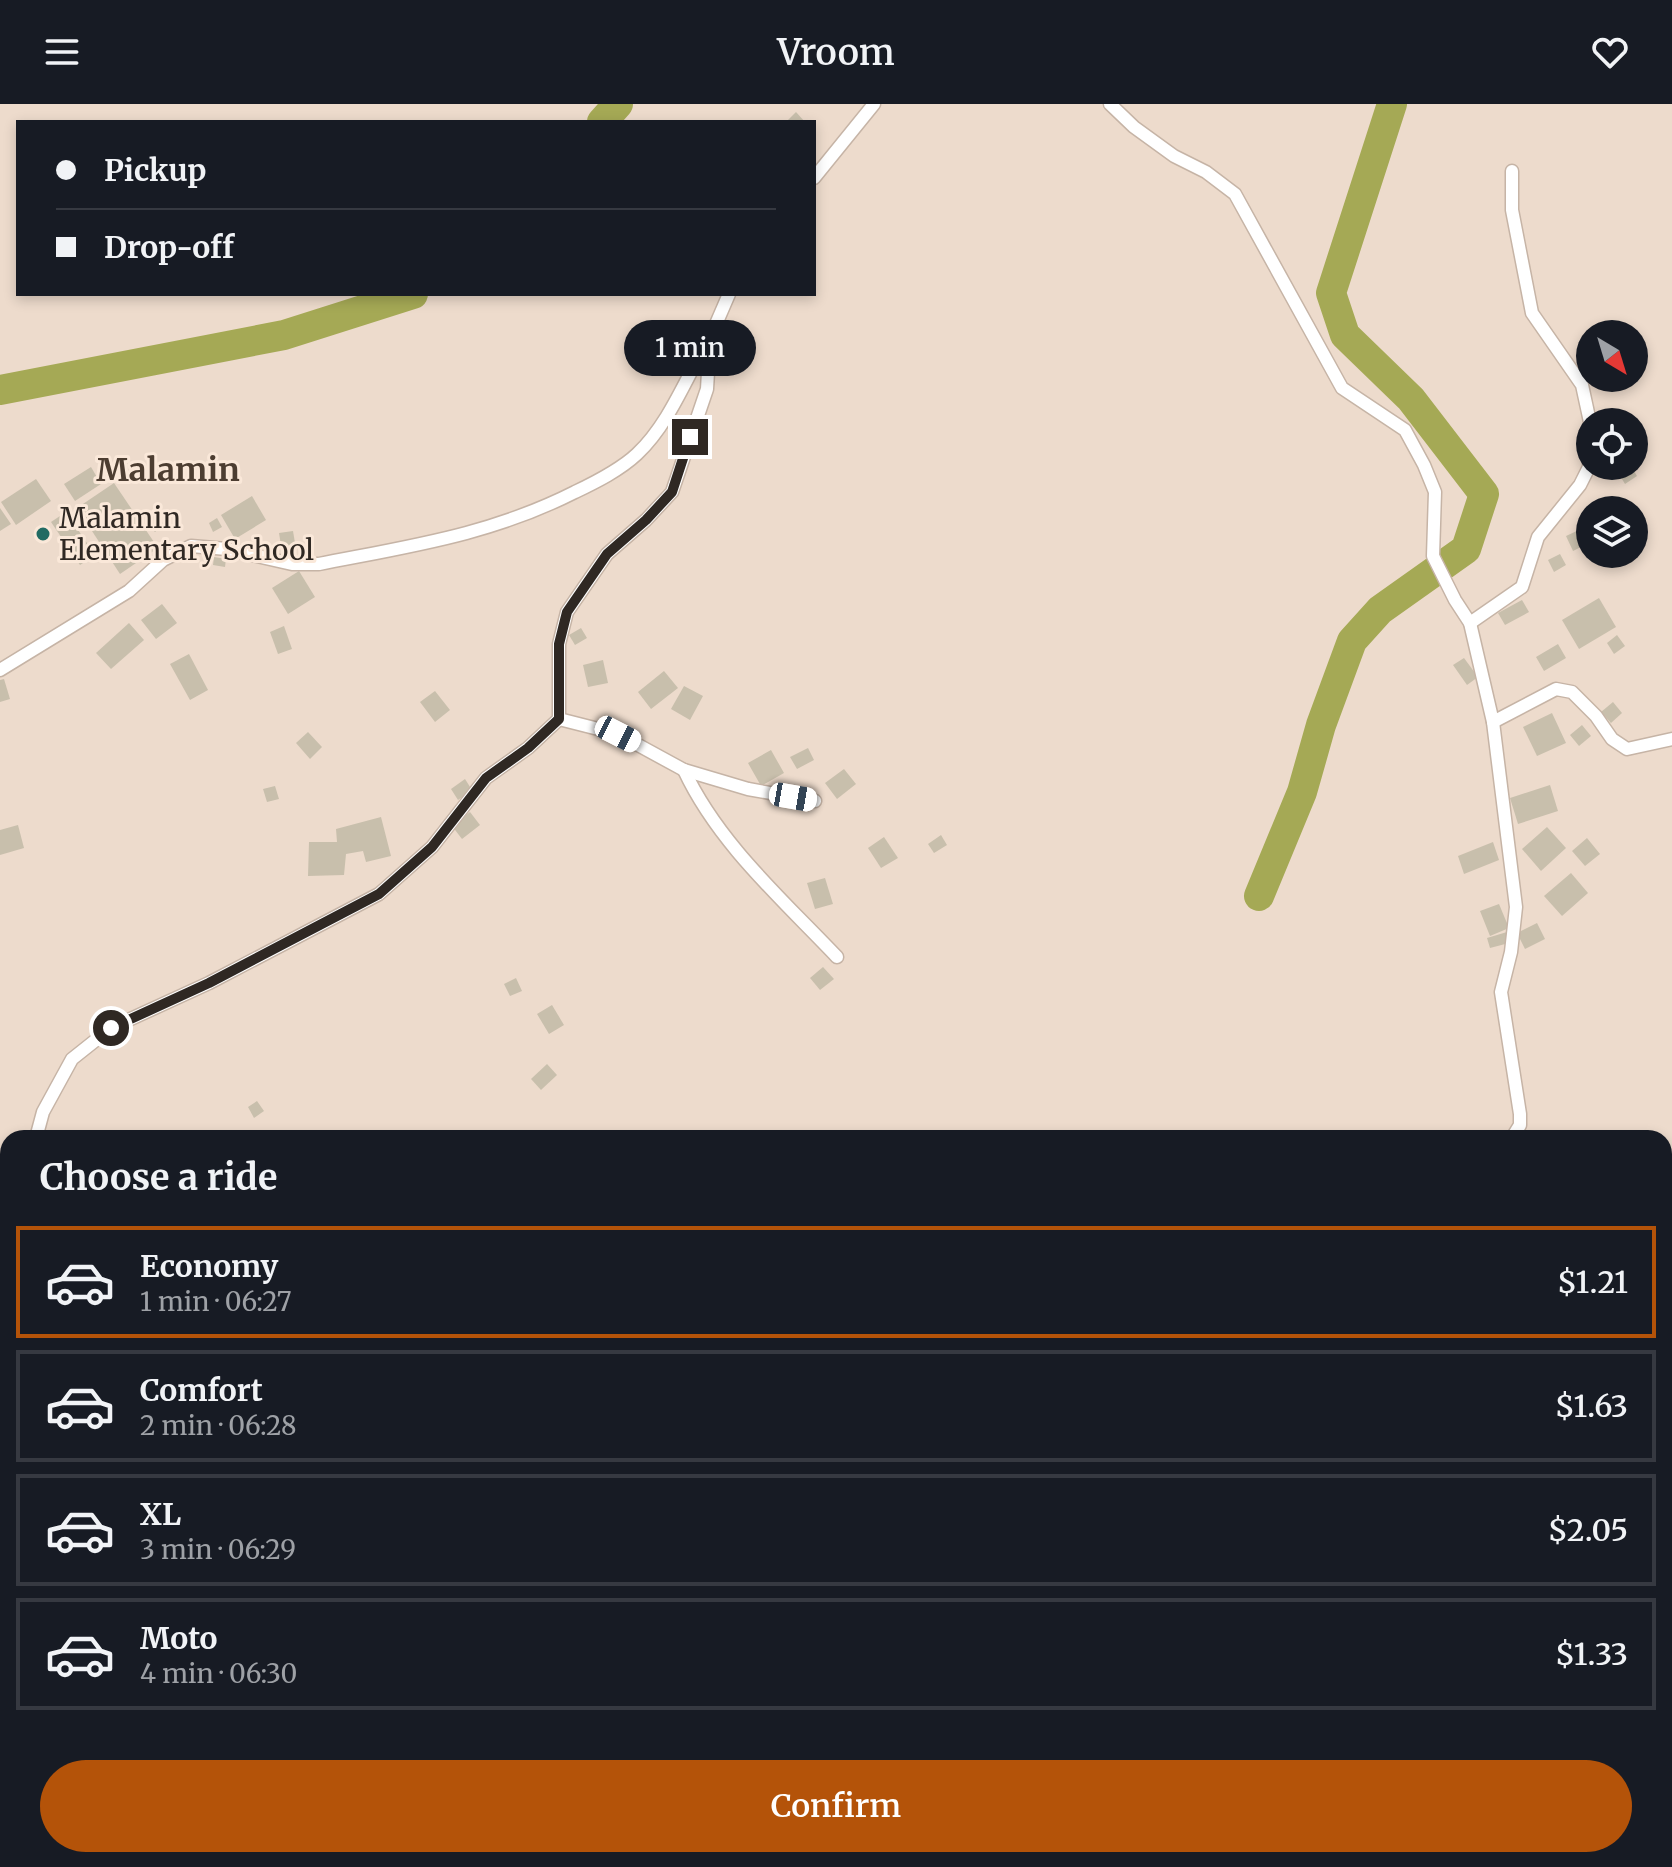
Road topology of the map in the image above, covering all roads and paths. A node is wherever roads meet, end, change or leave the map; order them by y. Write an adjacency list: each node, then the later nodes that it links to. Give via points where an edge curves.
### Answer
1 (874, 104): 4 (street)
2 (1110, 104): 9 (street, via 1154,142 1235,194 1342,388 1405,430 1435,492 1433,556)
3 (1512, 171): 7 (street, via 1512,210 1532,313 1582,385)
4 (816, 176)
5 (728, 296): 6 (street)
6 (710, 338): 10 (street, via 637,454 558,501 432,544 319,564 191,546); 11 (street, via 707,389 672,492 607,554 567,612 559,644)
7 (1587, 408)
8 (1582, 480): 9 (street, via 1538,537 1522,587)
9 (1470, 623): 12 (street)
10 (0, 670)
11 (559, 719): 14 (street, via 618,734); 17 (street, via 486,778 432,847 379,894 111,1028 72,1059)
12 (1493, 722): 13 (street, via 1556,689 1581,699 1612,739 1627,749); 18 (street, via 1516,907 1501,992 1520,1114)
13 (1672, 739)
14 (684, 770): 15 (street); 16 (street, via 698,800 739,852)
15 (815, 801)
16 (837, 957)
17 (38, 1130)
18 (1517, 1130)

